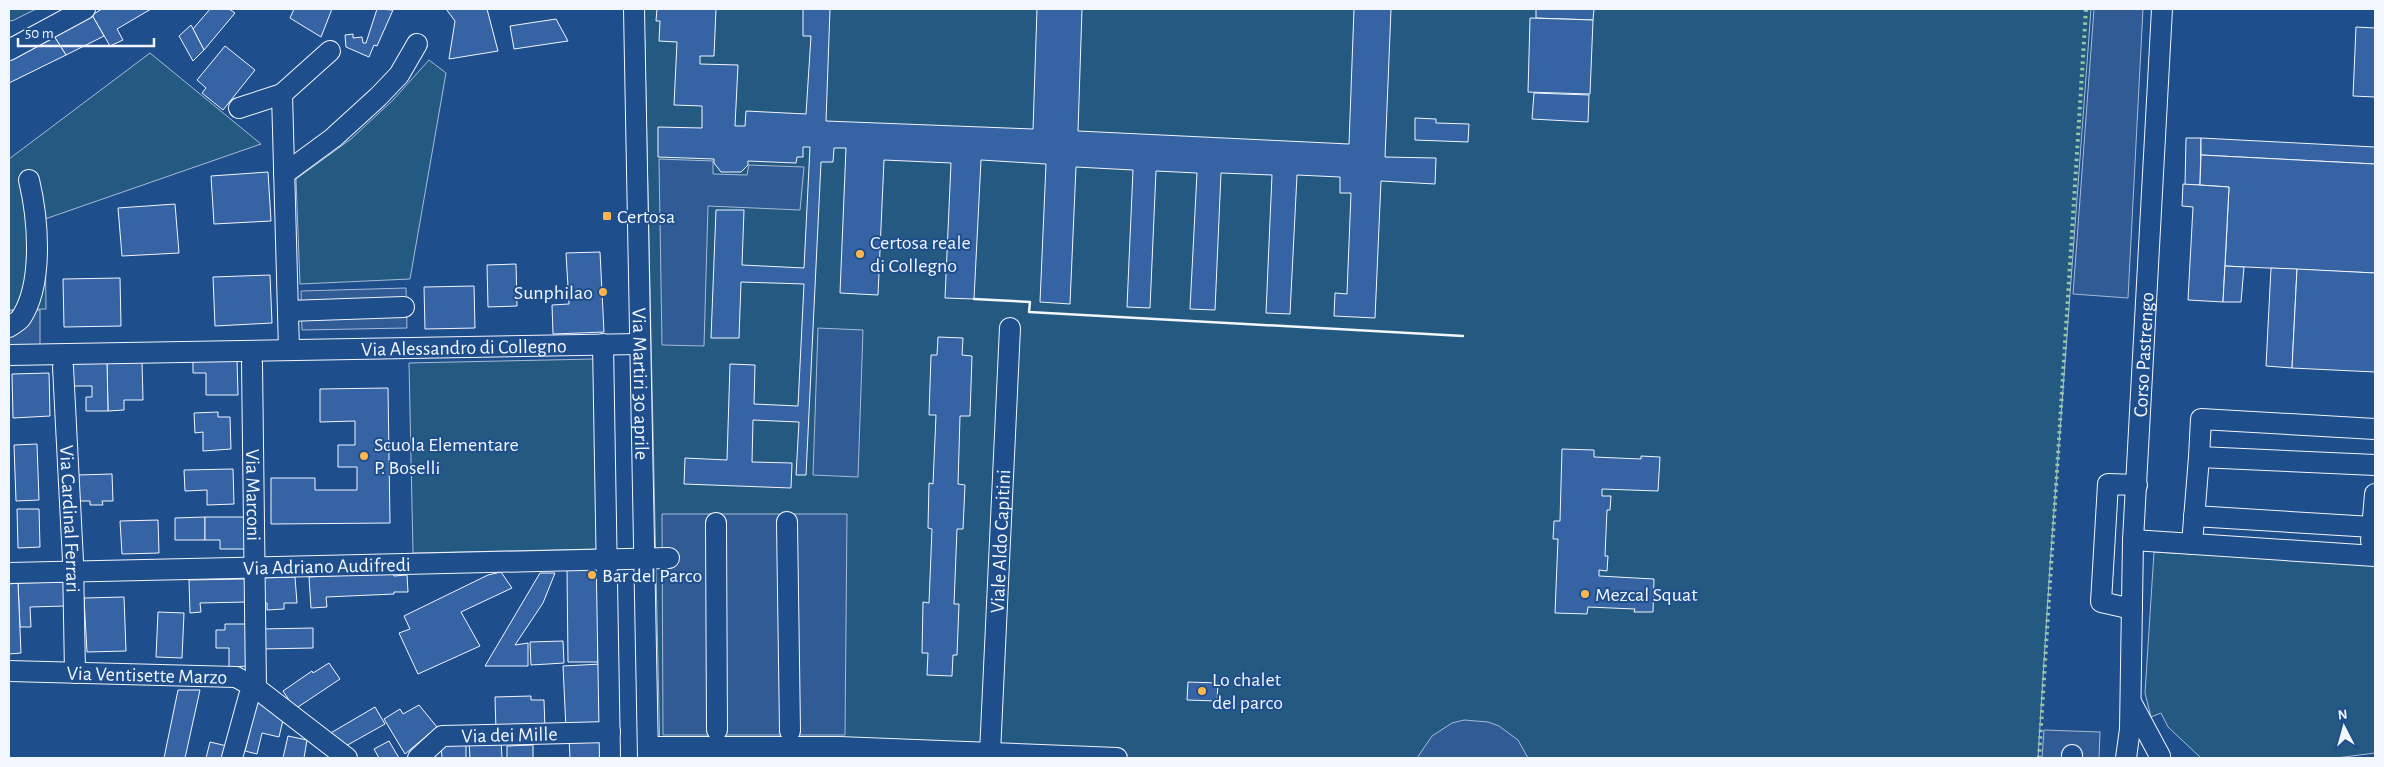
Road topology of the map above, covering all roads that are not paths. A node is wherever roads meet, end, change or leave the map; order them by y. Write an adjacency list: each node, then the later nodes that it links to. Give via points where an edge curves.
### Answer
1 (85, 9): 5 (street)
2 (634, 9): 16 (street, Via Martiri 30 aprile)
3 (2162, 9): 24 (street, Corso Pastrengo)
4 (417, 44): 9 (street, via 399,75 378,97 333,138)
5 (9, 50)
6 (330, 51): 7 (street)
7 (282, 94): 8 (street); 9 (street)
8 (239, 108)
9 (284, 174): 12 (street)
10 (29, 180): 13 (street, via 37,241 35,284 21,319)
11 (404, 307): 12 (street)
12 (288, 311): 17 (street)
13 (9, 327)
14 (1010, 328): 50 (street, Viale Aldo Capitini)
15 (603, 344): 16 (street, Via Alessandro di Collegno); 17 (street, Via Alessandro di Collegno); 35 (street, Via Martiri 30 aprile)
16 (639, 344): 33 (street, Via Martiri 30 aprile)
17 (289, 350): 18 (street, Via Alessandro di Collegno)
18 (9, 355)
19 (252, 363): 36 (street, Via Marconi)
20 (63, 367): 37 (street, Via Cardinal Ferrari)
21 (2375, 429): 22 (street, via 2201,419)
22 (2199, 457): 23 (street); 26 (street)
23 (2375, 465)
24 (2136, 485): 30 (street, Corso Pastrengo); 39 (street, via 2108,484 2101,602)
25 (2375, 494): 29 (street)
26 (2194, 516): 29 (street); 31 (street)
27 (787, 522): 44 (street)
28 (716, 523): 46 (street)
29 (2372, 528): 32 (street)
30 (2134, 540): 31 (street); 39 (street, Corso Pastrengo)
31 (2192, 544): 32 (street)
32 (2373, 556)
33 (644, 558): 34 (street, Via Adriano Audifredi); 35 (street, Via Adriano Audifredi); 47 (street, Via Martiri 30 aprile)
34 (669, 558)
35 (606, 559): 36 (street, Via Adriano Audifredi); 45 (street, Via Martiri 30 aprile)
36 (254, 567): 37 (street, Via Adriano Audifredi); 42 (street, Via Marconi)
37 (73, 572): 38 (street, Via Adriano Audifredi); 41 (street, Via Cardinal Ferrari)
38 (9, 573)
39 (2132, 609): 43 (street, Corso Pastrengo)
40 (9, 671): 41 (street, Via Ventisette Marzo)
41 (75, 672): 42 (street, Via Ventisette Marzo, via 236,677)
42 (256, 688): 52 (street, via 249,696); 53 (street, Via Ventisette Marzo)
43 (2130, 701): 51 (street, Corso Pastrengo); 57 (street, Corso Pastrengo)
44 (790, 731)
45 (610, 732): 54 (street, Via dei Mille, via 442,736); 55 (street, Via Martiri 30 aprile)
46 (713, 746): 47 (street); 48 (street)
47 (648, 752)
48 (811, 753): 49 (street)
49 (855, 753): 50 (street)
50 (990, 753): 56 (street)
51 (2162, 757): 58 (street)
52 (232, 758)
53 (347, 758)
54 (418, 758)
55 (610, 758)
56 (1117, 758)
57 (2126, 758)
58 (2138, 758)

